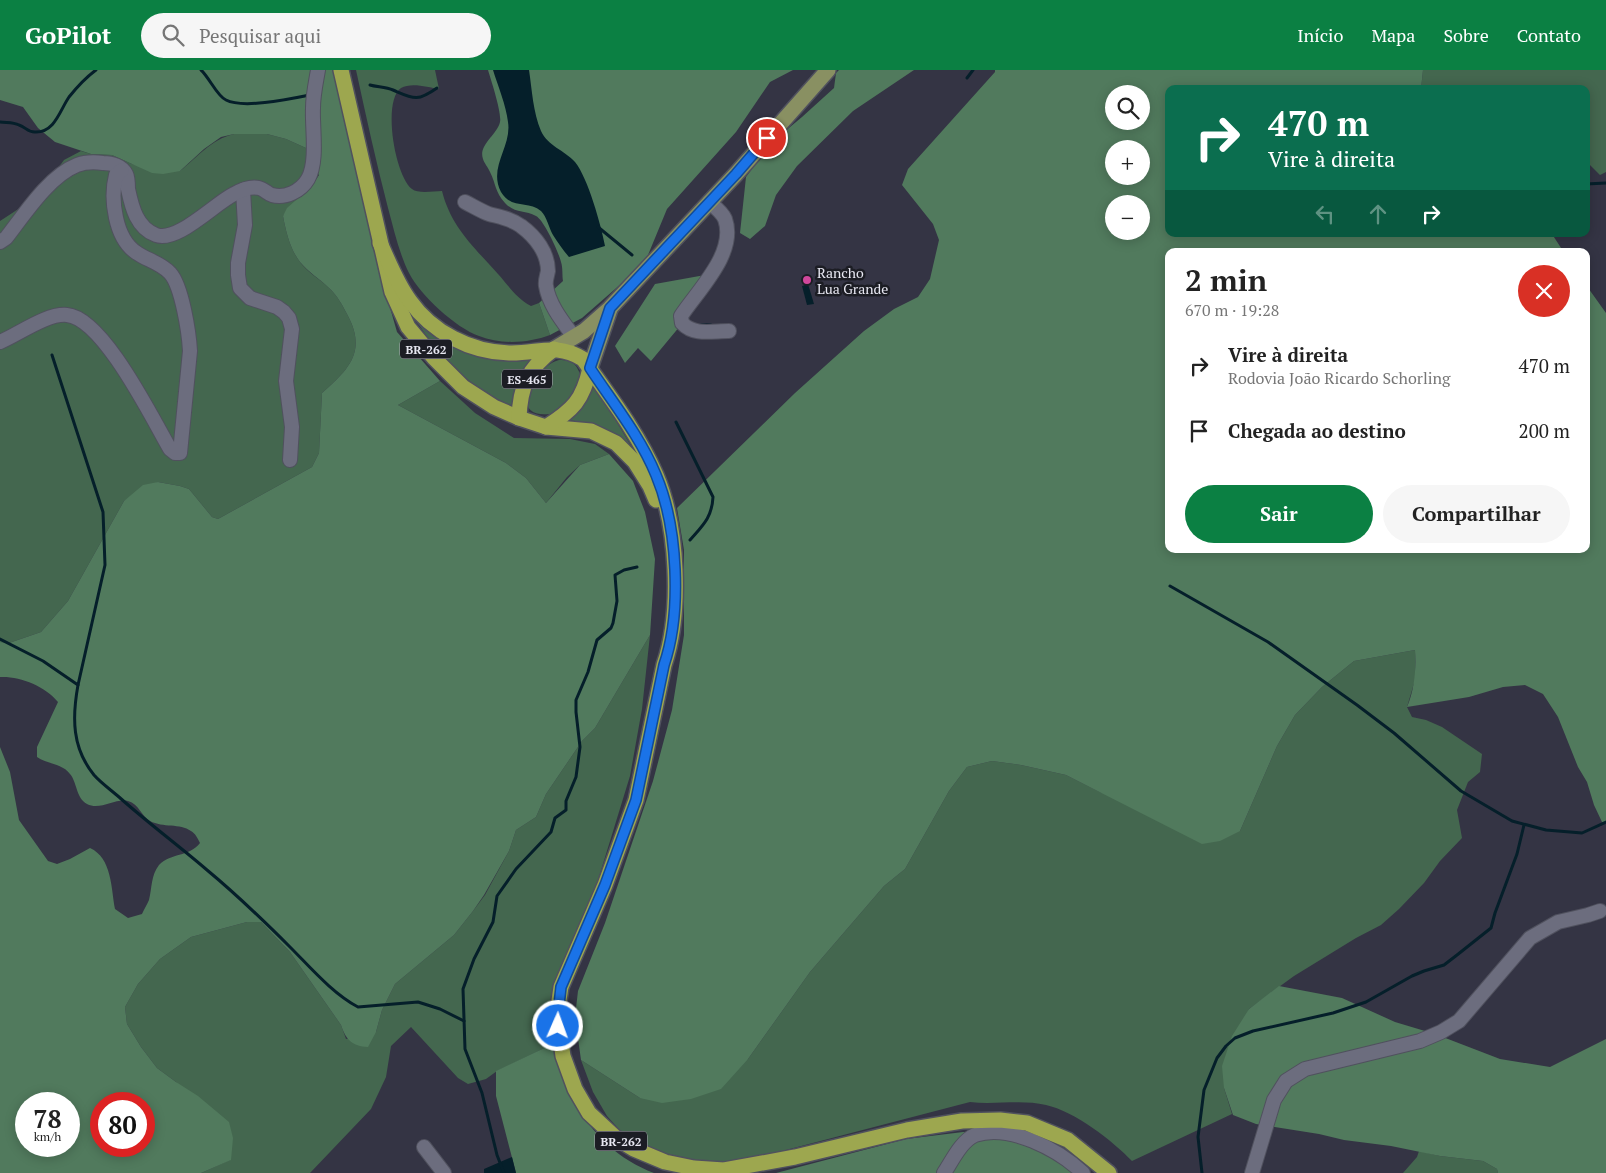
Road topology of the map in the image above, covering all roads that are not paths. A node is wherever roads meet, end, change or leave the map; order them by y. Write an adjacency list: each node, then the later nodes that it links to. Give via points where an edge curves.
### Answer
1 (318, 70): 5 (street, via 313,107 312,165 307,180 298,190 281,197 260,188)
2 (341, 70): 9 (highway, BR-262)
3 (828, 70): 7 (main road, ES-465)
4 (122, 170): 5 (street, via 138,221 147,230 166,238 182,231); 8 (street, via 107,163 78,164 63,173 35,200); 13 (street, via 114,182 115,215 120,232 136,253 170,274 176,283 189,334 180,453 170,449 114,354 77,317 67,314 53,316)
5 (243, 190): 18 (street, via 245,225 238,263 240,288 250,298 284,312 292,329 286,381 292,427)
6 (465, 202): 12 (street, via 514,221 542,248 547,260 546,285 550,298)
7 (709, 202): 10 (main road, ES-465); 11 (street, via 725,218 726,243 721,260 681,316 682,323 688,330 696,332)
8 (0, 242)
9 (380, 243): 14 (highway, BR-262, via 409,301 452,338 480,350 509,353); 16 (highway, BR-262, via 392,292 408,327 463,387)
10 (610, 308): 12 (main road, ES-465); 15 (main road, ES-465)
11 (729, 331)
12 (574, 337): 14 (main road, ES-465)
13 (0, 342)
14 (554, 349): 15 (highway, BR-262, via 571,352); 16 (highway, ES-465, via 539,362 522,388)
15 (590, 368): 17 (highway, ES-465, via 579,401); 19 (highway, BR-262, via 638,439 664,498 676,585 675,620)
16 (519, 418): 17 (highway, BR-262)
17 (546, 427): 19 (highway, BR-262, via 591,431 616,443 635,462 650,486 658,504 667,564)
18 (290, 460)
19 (664, 665): 25 (highway, BR-262, via 636,800 605,885 561,987 558,1014 563,1056 575,1089 589,1112 616,1138 634,1149 665,1162 694,1168 724,1170 795,1157 906,1130 962,1121 1000,1120 1027,1123 1068,1140)
20 (1600, 911): 26 (street, via 1558,922 1530,938 1459,1021 1441,1032 1420,1041 1305,1069 1286,1081 1274,1100)
21 (424, 1147): 22 (street)
22 (444, 1173)
23 (944, 1173): 24 (street, via 967,1141 975,1135 996,1132 1016,1135 1047,1147)
24 (1083, 1173)
25 (1108, 1173)
26 (1252, 1173)

